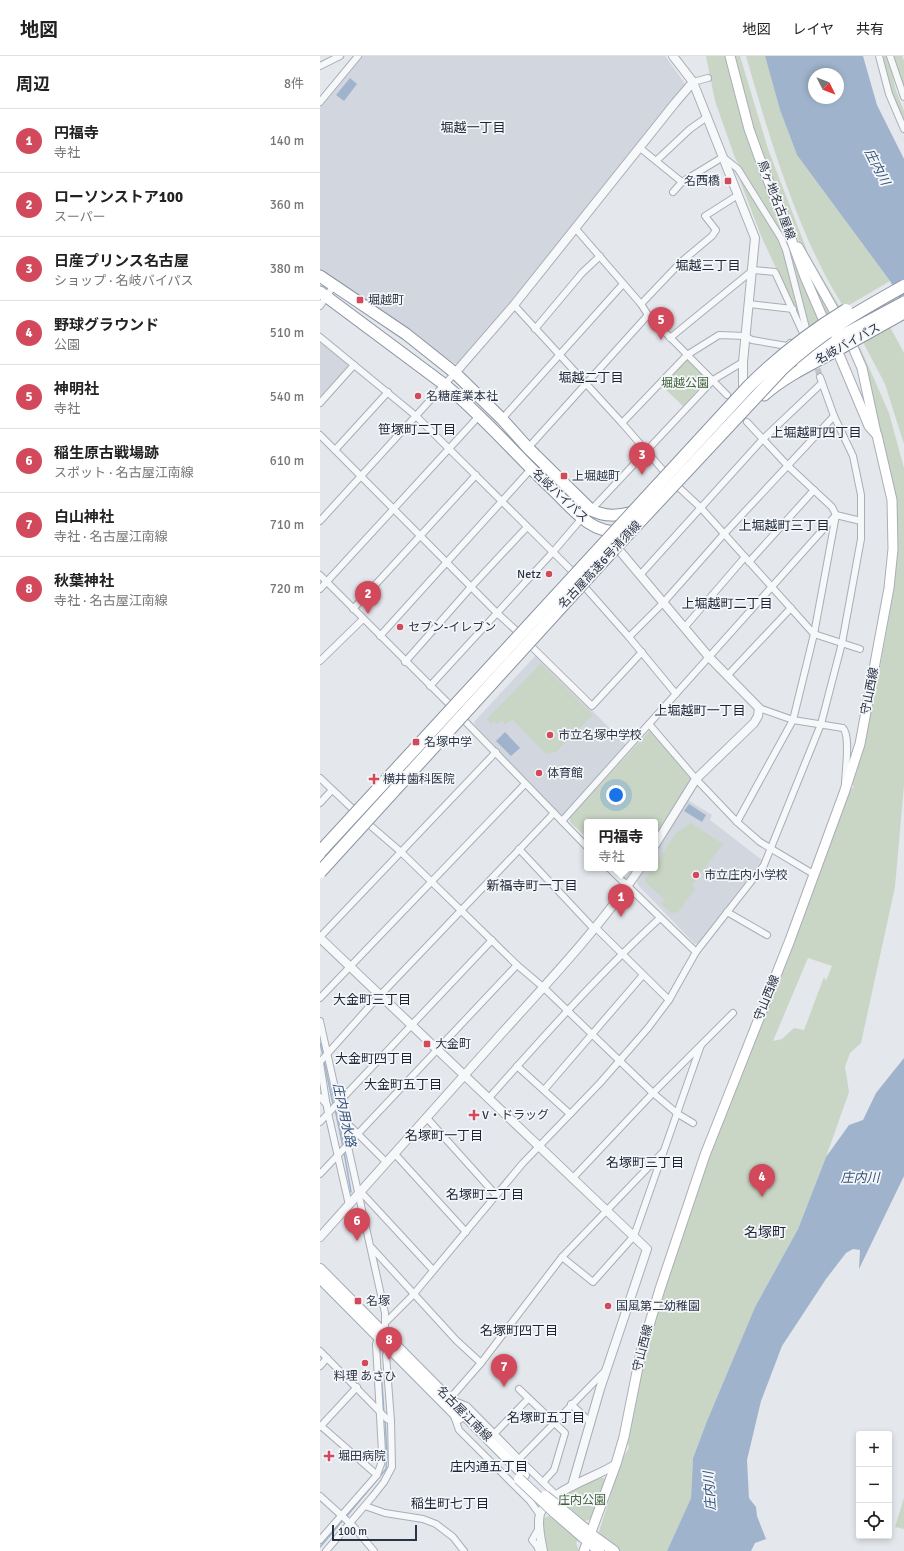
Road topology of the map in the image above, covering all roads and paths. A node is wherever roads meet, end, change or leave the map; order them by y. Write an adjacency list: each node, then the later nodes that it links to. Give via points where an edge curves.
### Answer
1 (340, 56): 7 (street)
2 (358, 56): 11 (street)
3 (673, 56): 9 (street)
4 (730, 56): 21 (main road, 鳥ヶ地名古屋線, via 749,129)
5 (879, 56): 13 (street, via 889,94)
6 (890, 56): 10 (street)
7 (320, 66)
8 (708, 78): 9 (street)
9 (693, 82): 12 (street); 14 (street)
10 (904, 97)
11 (320, 102)
12 (707, 117): 15 (street); 16 (street)
13 (904, 129)
14 (640, 148): 16 (street); 20 (street)
15 (723, 157): 17 (street); 19 (street); 22 (street, via 738,169 781,238)
16 (657, 160): 17 (street)
17 (682, 182): 18 (street)
18 (673, 192)
19 (738, 195): 24 (street, via 756,238); 32 (street, via 705,216 716,230 712,236 681,262)
20 (576, 229): 23 (street); 34 (street)
21 (790, 236): 22 (main road, 鳥ヶ地名古屋線); 65 (main road, 守山西線, via 836,312 862,368)
22 (790, 248): 39 (street); 43 (main road, 鳥ヶ地名古屋線)
23 (600, 256): 27 (street); 38 (street)
24 (753, 270): 33 (street); 35 (street, via 776,272); 42 (street)
25 (320, 276): 28 (highway, 名岐バイパス)
26 (904, 277): 125 (highway, 名古屋高速6号清須線, bridge, via 821,326 762,373)
27 (623, 284): 32 (street); 46 (street)
28 (334, 285): 30 (street); 50 (highway, 名岐バイパス, via 406,334)
29 (904, 286): 85 (highway, 名古屋高速6号清須線, bridge, via 831,329 792,360)
30 (322, 298): 53 (highway, 名岐バイパス)
31 (904, 302): 43 (highway, 名岐バイパス, bridge)
32 (641, 304): 37 (street)
33 (750, 304): 35 (street); 40 (street)
34 (514, 305): 38 (street); 50 (street)
35 (793, 309): 39 (street)
36 (904, 313): 45 (highway, 名岐バイパス, bridge)
37 (648, 315): 42 (street); 52 (street)
38 (535, 328): 46 (street)
39 (805, 333): 40 (street, via 787,346 752,340); 44 (street)
40 (745, 336): 47 (street, via 719,335); 48 (street)
41 (320, 337): 49 (street)
42 (670, 338): 47 (street)
43 (835, 339): 55 (highway, 名岐バイパス)
44 (811, 347)
45 (840, 349): 65 (main road, 守山西線, via 869,426); 77 (highway, 名岐バイパス, via 776,385 749,408)
46 (559, 355): 52 (street); 61 (street)
47 (687, 355): 51 (street); 63 (street)
48 (743, 362): 51 (street); 55 (street)
49 (354, 365): 54 (street); 57 (street)
50 (455, 373): 53 (street); 61 (highway, 名岐バイパス)
51 (713, 380): 56 (street); 70 (street)
52 (586, 384): 63 (street); 68 (street)
53 (445, 385): 58 (street); 59 (highway, 名岐バイパス)
54 (388, 392): 58 (street); 69 (street)
55 (743, 394): 74 (highway, 名岐バイパス)
56 (727, 396)
57 (320, 403)
58 (416, 416): 67 (street); 75 (street)
59 (479, 416): 67 (street); 72 (highway, 名岐バイパス)
60 (834, 416): 66 (street, via 821,380); 71 (street); 88 (street, via 853,456 861,495)
61 (502, 419): 68 (highway, 名岐バイパス)
62 (747, 422): 66 (street)
63 (622, 423): 70 (street)
64 (320, 435): 69 (street)
65 (877, 435): 136 (main road, 守山西線, via 892,500 893,549 889,588 866,715 860,744)
66 (763, 439): 71 (street); 80 (street)
67 (450, 448): 73 (street); 81 (street)
68 (528, 448): 76 (highway, 名岐バイパス)
69 (335, 450): 75 (street)
70 (645, 451): 74 (street); 82 (street)
71 (788, 466): 78 (street); 90 (street)
72 (531, 469): 79 (street); 87 (highway, 名岐バイパス)
73 (476, 475): 79 (street); 91 (street)
74 (667, 475): 77 (street); 83 (highway, 名岐バイパス)
75 (361, 477): 81 (street); 86 (street)
76 (565, 485): 82 (highway, 名岐バイパス); 92 (street)
77 (678, 486): 80 (street); 85 (highway, 名岐バイパス)
78 (814, 490): 84 (street, via 832,507); 95 (street)
79 (502, 501): 89 (street); 96 (street)
80 (701, 508): 90 (street); 99 (street)
81 (394, 509): 91 (street); 100 (street)
82 (591, 510): 83 (highway, 名岐バイパス, via 613,516)
83 (633, 512): 92 (highway)
84 (836, 515): 88 (street); 102 (street); 112 (street)
85 (646, 517): 92 (street); 92 (highway, 名岐バイパス); 142 (highway, bridge, via 622,535 549,611 439,735); 153 (highway, 名古屋高速6号清須線, bridge)
86 (320, 521)
87 (586, 521): 92 (highway, 名岐バイパス); 94 (street)
88 (861, 521): 115 (street, via 861,539)
89 (527, 527): 94 (street); 103 (street)
90 (724, 534): 95 (street); 105 (street)
91 (421, 536): 96 (street); 107 (street)
92 (609, 539): 93 (highway, via 599,542); 99 (street); 101 (street, via 606,560)
93 (597, 550): 97 (street)
94 (553, 552): 97 (street); 108 (street)
95 (747, 560): 102 (street); 110 (street)
96 (446, 562): 103 (street); 113 (street)
97 (575, 574): 111 (street)
98 (320, 575): 100 (street)
99 (640, 575): 105 (street)
100 (327, 582): 104 (street); 107 (street)
101 (583, 585): 114 (street); 116 (street)
102 (772, 586): 106 (street); 119 (street)
103 (471, 587): 108 (street); 121 (street)
104 (320, 589)
105 (663, 603): 110 (street); 114 (street)
106 (791, 608): 112 (street); 122 (street)
107 (353, 609): 109 (street)
108 (497, 613): 111 (street); 123 (street)
109 (363, 619): 113 (street); 120 (street)
110 (684, 628): 119 (street)
111 (520, 634): 125 (street)
112 (814, 634): 115 (street); 128 (street)
113 (380, 636): 121 (street)
114 (629, 637): 118 (street)
115 (842, 643): 117 (street); 130 (street)
116 (529, 644): 118 (street, via 592,706); 127 (street)
117 (860, 649)
118 (642, 652): 124 (street)
119 (709, 657): 122 (street); 124 (street)
120 (320, 661)
121 (406, 662): 123 (street)
122 (727, 676): 126 (street)
123 (430, 686): 125 (street)
124 (676, 694): 129 (street)
125 (455, 705): 127 (street); 138 (street); 148 (highway, 名古屋高速6号清須線, bridge); 150 (highway, bridge, via 403,769)
126 (759, 708): 128 (street); 133 (street, via 754,723)
127 (463, 720): 131 (street); 142 (street)
128 (793, 720): 130 (street); 141 (street)
129 (650, 724): 133 (street); 140 (street)
130 (821, 724): 136 (street, via 845,730 847,738); 146 (street)
131 (496, 752): 134 (street); 149 (street)
132 (320, 778): 135 (street)
133 (696, 779): 141 (street); 143 (street)
134 (526, 784): 139 (street); 156 (street)
135 (332, 790): 137 (street); 138 (street)
136 (844, 793): 154 (main road, 守山西線)
137 (320, 803)
138 (356, 813): 142 (street); 148 (street)
139 (554, 813): 140 (street); 145 (street)
140 (562, 821): 144 (street)
141 (737, 822): 146 (street)
142 (367, 823): 147 (highway); 149 (street)
143 (658, 840)
144 (584, 844)
145 (519, 849): 158 (street); 161 (street)
146 (770, 849): 154 (street); 159 (street, via 764,864)
147 (344, 851): 155 (street)
148 (320, 852)
149 (400, 852): 156 (street); 163 (street)
150 (320, 862)
151 (612, 871): 157 (street)
152 (638, 871): 157 (street)
153 (320, 872)
154 (814, 875): 240 (main road, 守山西線, via 714,1131 681,1226 641,1352)
155 (320, 877)
156 (431, 882): 158 (street); 168 (street)
157 (628, 886): 160 (street); 161 (street)
158 (462, 911): 164 (street); 171 (street)
159 (727, 912): 162 (street); 165 (street)
160 (660, 918): 165 (street); 166 (street)
161 (594, 928): 166 (street); 170 (street)
162 (767, 935)
163 (320, 938): 168 (street)
164 (492, 940): 167 (street); 177 (street)
165 (696, 952): 173 (street)
166 (622, 954): 169 (street); 174 (street)
167 (517, 965): 170 (street); 180 (street)
168 (350, 967): 171 (street); 172 (street)
169 (643, 975): 173 (street); 178 (street)
170 (543, 987): 174 (street); 185 (street)
171 (380, 996): 177 (street); 181 (street)
172 (320, 998)
173 (669, 1000): 182 (street)
174 (568, 1012): 178 (street); 184 (street)
175 (733, 1013): 179 (street)
176 (320, 1021): 181 (street)
177 (411, 1024): 180 (street); 190 (street)
178 (591, 1034): 182 (street); 186 (street)
179 (701, 1044): 187 (street); 193 (street)
180 (438, 1050): 185 (street); 198 (street)
181 (328, 1052): 183 (street); 190 (street)
182 (619, 1060): 187 (street); 192 (street)
183 (320, 1062): 191 (street)
184 (517, 1066): 186 (street); 189 (street)
185 (464, 1075): 189 (street); 195 (street)
186 (544, 1090): 192 (street)
187 (653, 1093): 193 (street); 206 (street)
188 (320, 1097): 191 (street)
189 (488, 1099): 200 (street)
190 (337, 1104): 191 (street); 194 (street)
191 (329, 1109): 196 (street); 203 (street)
192 (570, 1114): 200 (street)
193 (678, 1114): 197 (street); 201 (street)
194 (341, 1117): 198 (street); 199 (street)
195 (426, 1117): 202 (street); 208 (street)
196 (320, 1122)
197 (693, 1123)
198 (358, 1134): 199 (street); 204 (street)
199 (347, 1146): 203 (street); 207 (street)
200 (539, 1147): 206 (street); 208 (street)
201 (663, 1152): 210 (street); 212 (street)
202 (394, 1153): 204 (street); 211 (street)
203 (339, 1155): 205 (street); 209 (street)
204 (386, 1162): 207 (street)
205 (320, 1174)
206 (572, 1179): 210 (street)
207 (359, 1193): 209 (street); 214 (street); 217 (street)
208 (496, 1195): 211 (street)
209 (349, 1205): 213 (street)
210 (606, 1210): 212 (street); 215 (street)
211 (466, 1232): 217 (street)
212 (634, 1236): 215 (street, via 593,1282); 226 (street, via 647,1249)
213 (320, 1237)
214 (370, 1246): 219 (street); 220 (street, via 385,1313)
215 (562, 1257): 224 (street)
216 (320, 1269): 220 (main road, 名古屋江南線)
217 (433, 1270): 219 (street)
218 (320, 1278): 220 (main road, 名古屋江南線)
219 (413, 1295): 220 (street); 224 (street)
220 (383, 1331): 221 (main road, 名古屋江南線); 229 (main road, 名古屋江南線); 232 (street, via 376,1344)
221 (389, 1348): 233 (main road, 名古屋江南線); 234 (street, via 386,1355)
222 (320, 1351): 223 (street)
223 (327, 1358): 225 (street); 227 (street)
224 (481, 1363): 229 (street)
225 (320, 1366)
226 (608, 1368): 231 (street); 236 (street)
227 (357, 1387): 232 (street); 237 (street)
228 (519, 1389): 230 (street)
229 (448, 1398): 238 (street, via 467,1406); 242 (main road, 名古屋江南線)
230 (528, 1399): 235 (street); 238 (street)
231 (571, 1404): 235 (street); 236 (street)
232 (381, 1413): 234 (street); 241 (street, via 382,1452)
233 (453, 1413): 242 (main road, 名古屋江南線); 249 (street, via 459,1430)
234 (389, 1420): 247 (street, via 392,1467)
235 (554, 1423): 239 (street); 243 (street, via 565,1436 554,1470)
236 (591, 1423): 244 (street)
237 (321, 1427): 241 (street)
238 (495, 1433): 239 (street)
239 (519, 1459): 243 (street)
240 (616, 1464): 244 (street, via 606,1472); 253 (main road, 守山西線)
241 (377, 1475): 248 (street)
242 (522, 1477): 253 (main road, 名古屋江南線, bridge, via 544,1494 556,1510)
243 (543, 1482): 246 (street)
244 (572, 1486): 246 (street)
245 (320, 1496): 248 (street)
246 (556, 1496): 249 (street)
247 (365, 1506): 250 (street); 256 (street, via 436,1524 453,1537)
248 (342, 1515): 250 (street); 252 (street)
249 (540, 1515): 251 (street)
250 (350, 1523): 254 (street); 255 (street)
251 (540, 1528): 257 (street, via 532,1540); 258 (street)
252 (320, 1540)
253 (592, 1544): 259 (main road, 名古屋江南線)
254 (326, 1551)
255 (374, 1551)
256 (464, 1551)
257 (539, 1551)
258 (543, 1551)
259 (614, 1551)

